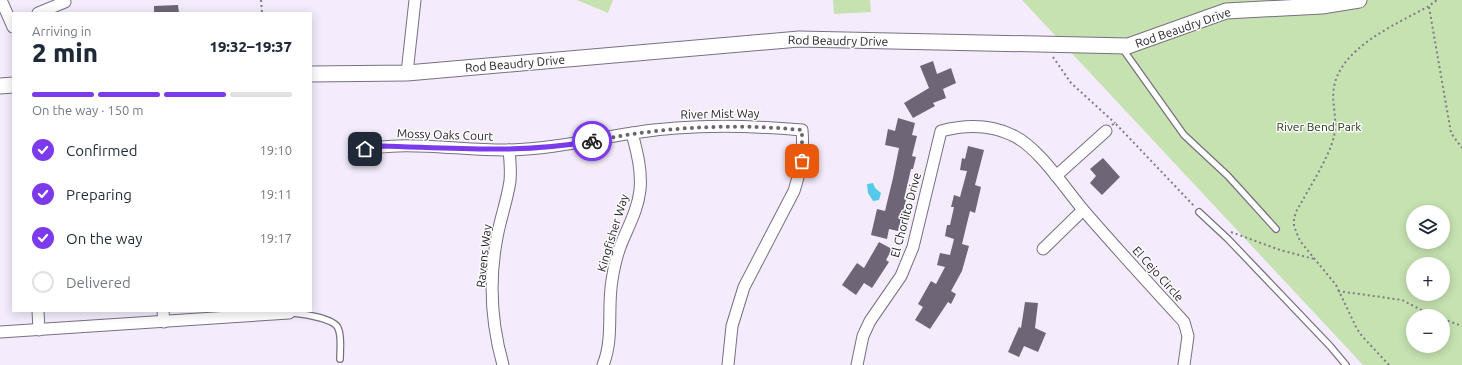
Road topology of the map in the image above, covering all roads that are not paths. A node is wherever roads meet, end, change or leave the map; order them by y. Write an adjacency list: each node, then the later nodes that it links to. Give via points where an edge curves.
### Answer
1 (1, 0): 6 (street)
2 (415, 0): 8 (street)
3 (1359, 0): 7 (street, Rod Beaudry Drive, via 1322,6 1226,11 1128,46)
4 (65, 2): 5 (street)
5 (40, 12)
6 (12, 23)
7 (1121, 46): 8 (street, Rod Beaudry Drive, via 799,38); 20 (lane, via 1184,134 1228,176)
8 (407, 73): 9 (street, Rod Beaudry Drive)
9 (312, 74)
10 (0, 86): 11 (street)
11 (12, 86)
12 (941, 131): 17 (street, El Cejo Circle, via 968,126 1011,134 1024,142); 31 (street, El Chorlito Drive, via 908,262 863,336)
13 (1106, 131): 17 (street)
14 (632, 133): 15 (street, River Mist Way, via 571,145); 29 (street, Kingfisher Way, via 639,161 640,190 635,212 616,262 610,301 609,344); 30 (street, River Mist Way, via 706,126 802,130 802,161 799,176 794,191 744,287 732,326)
15 (509, 150): 16 (street, Mossy Oaks Court, via 382,146); 28 (street, Ravens Way, via 510,179 495,244 492,275 496,337)
16 (356, 151)
17 (1056, 176): 18 (street, El Cejo Circle)
18 (1083, 210): 21 (street); 32 (street, El Cejo Circle, via 1184,322 1188,336)
19 (1199, 212): 33 (lane, via 1228,239)
20 (1276, 229)
21 (1043, 249)
22 (38, 312): 25 (street)
23 (289, 312): 24 (street); 27 (lane, via 304,313 336,324 339,329)
24 (163, 316): 25 (street)
25 (39, 330): 26 (street)
26 (0, 332)
27 (340, 359)
28 (503, 365)
29 (603, 365)
30 (728, 365)
31 (857, 365)
32 (1184, 365)
33 (1346, 365)

